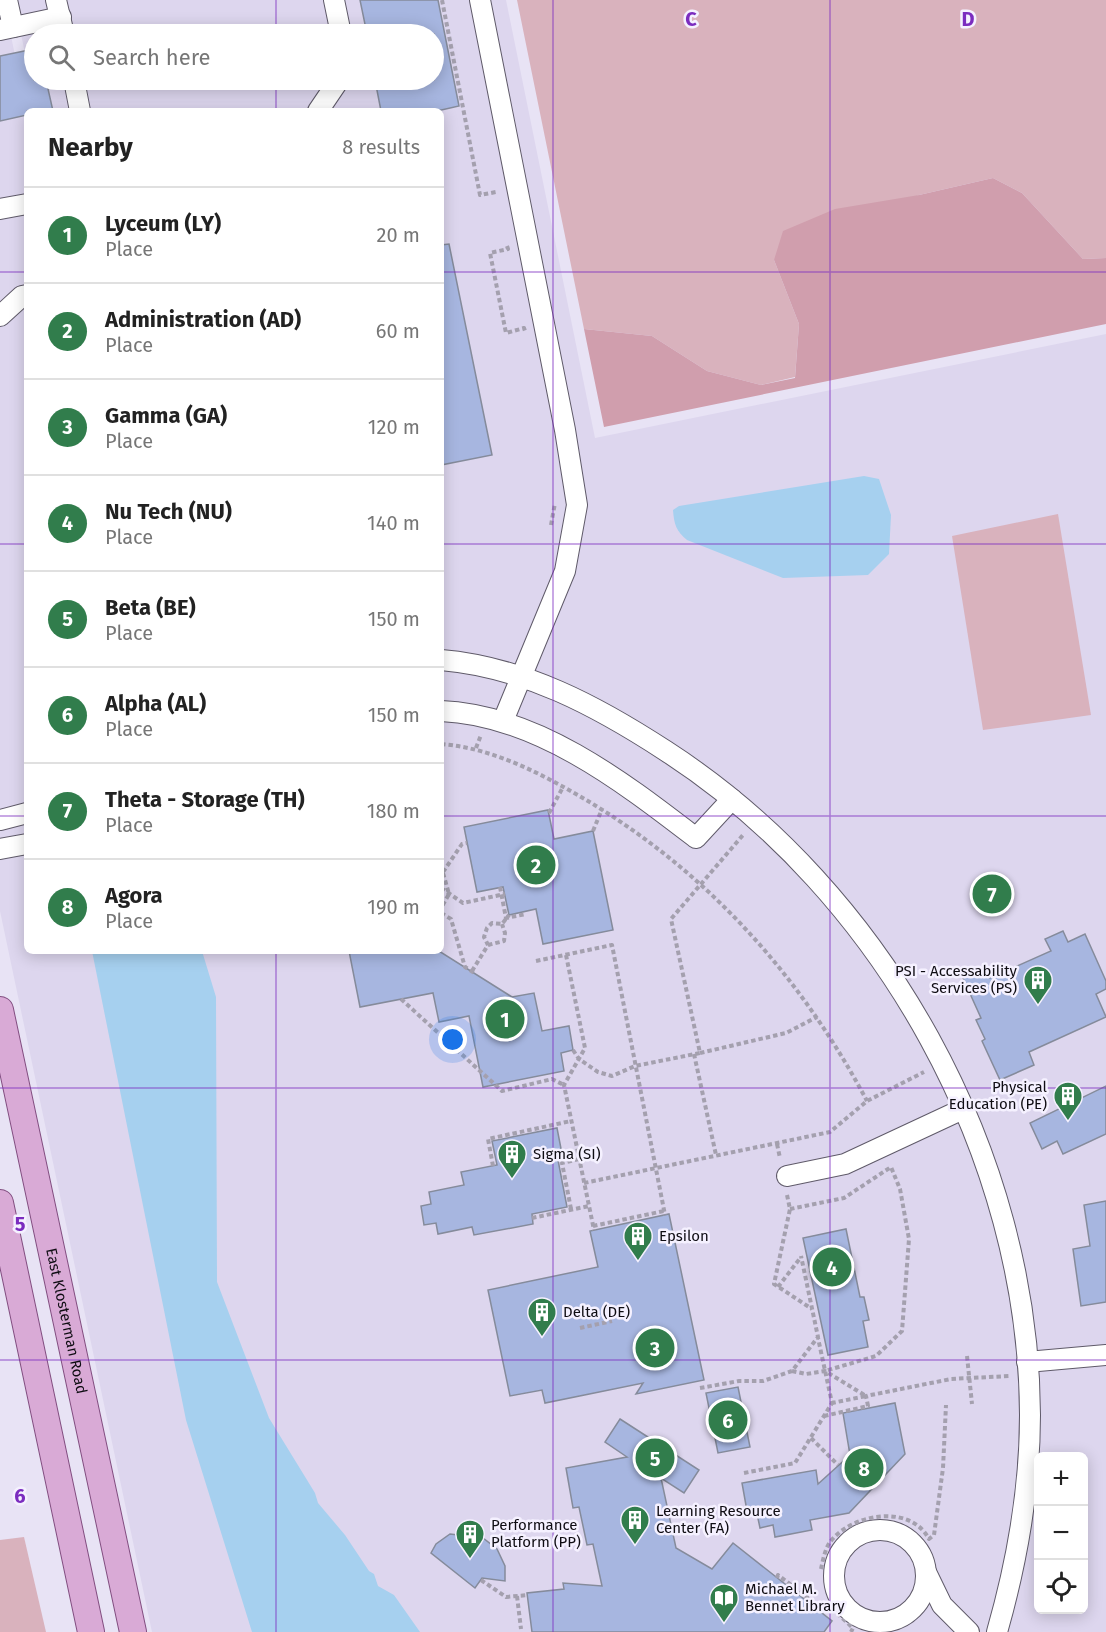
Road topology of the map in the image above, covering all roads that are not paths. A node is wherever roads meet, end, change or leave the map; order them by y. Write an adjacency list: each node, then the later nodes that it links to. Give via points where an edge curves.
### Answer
1 (7, 0): 8 (lane)
2 (334, 0): 7 (lane)
3 (480, 0): 18 (lane, via 577,505 565,571)
4 (60, 17): 6 (lane)
5 (24, 24): 8 (lane)
6 (26, 24)
7 (339, 24)
8 (6, 28)
9 (76, 90): 11 (lane)
10 (332, 90): 12 (lane)
11 (79, 108)
12 (320, 108)
13 (24, 205): 14 (lane)
14 (0, 209)
15 (24, 296): 16 (lane)
16 (0, 316)
17 (444, 660): 18 (lane, via 496,667)
18 (522, 675): 20 (lane); 21 (lane, via 645,737)
19 (444, 711): 20 (lane)
20 (495, 719): 21 (lane, via 612,777 696,838)
21 (732, 799): 27 (lane, via 810,873 853,922 896,983)
22 (24, 814): 23 (lane)
23 (0, 819)
24 (24, 845): 25 (lane)
25 (0, 849)
26 (0, 1010): 35 (main road, East Klosterman Road)
27 (963, 1109): 28 (lane, via 845,1164); 31 (lane, via 992,1185 1005,1233 1018,1293)
28 (785, 1176)
29 (0, 1203): 34 (main road)
30 (1106, 1355): 31 (lane)
31 (1023, 1368): 38 (lane, via 1030,1413 1025,1494 1011,1581)
32 (926, 1571): 33 (lane, via 921,1597 902,1616 877,1622); 33 (lane, via 915,1546 901,1535 883,1530 856,1536 843,1548 834,1573 837,1591); 37 (lane, via 942,1605)
33 (852, 1612): 36 (lane)
34 (91, 1632)
35 (133, 1632)
36 (877, 1632)
37 (969, 1632)
38 (997, 1632)

